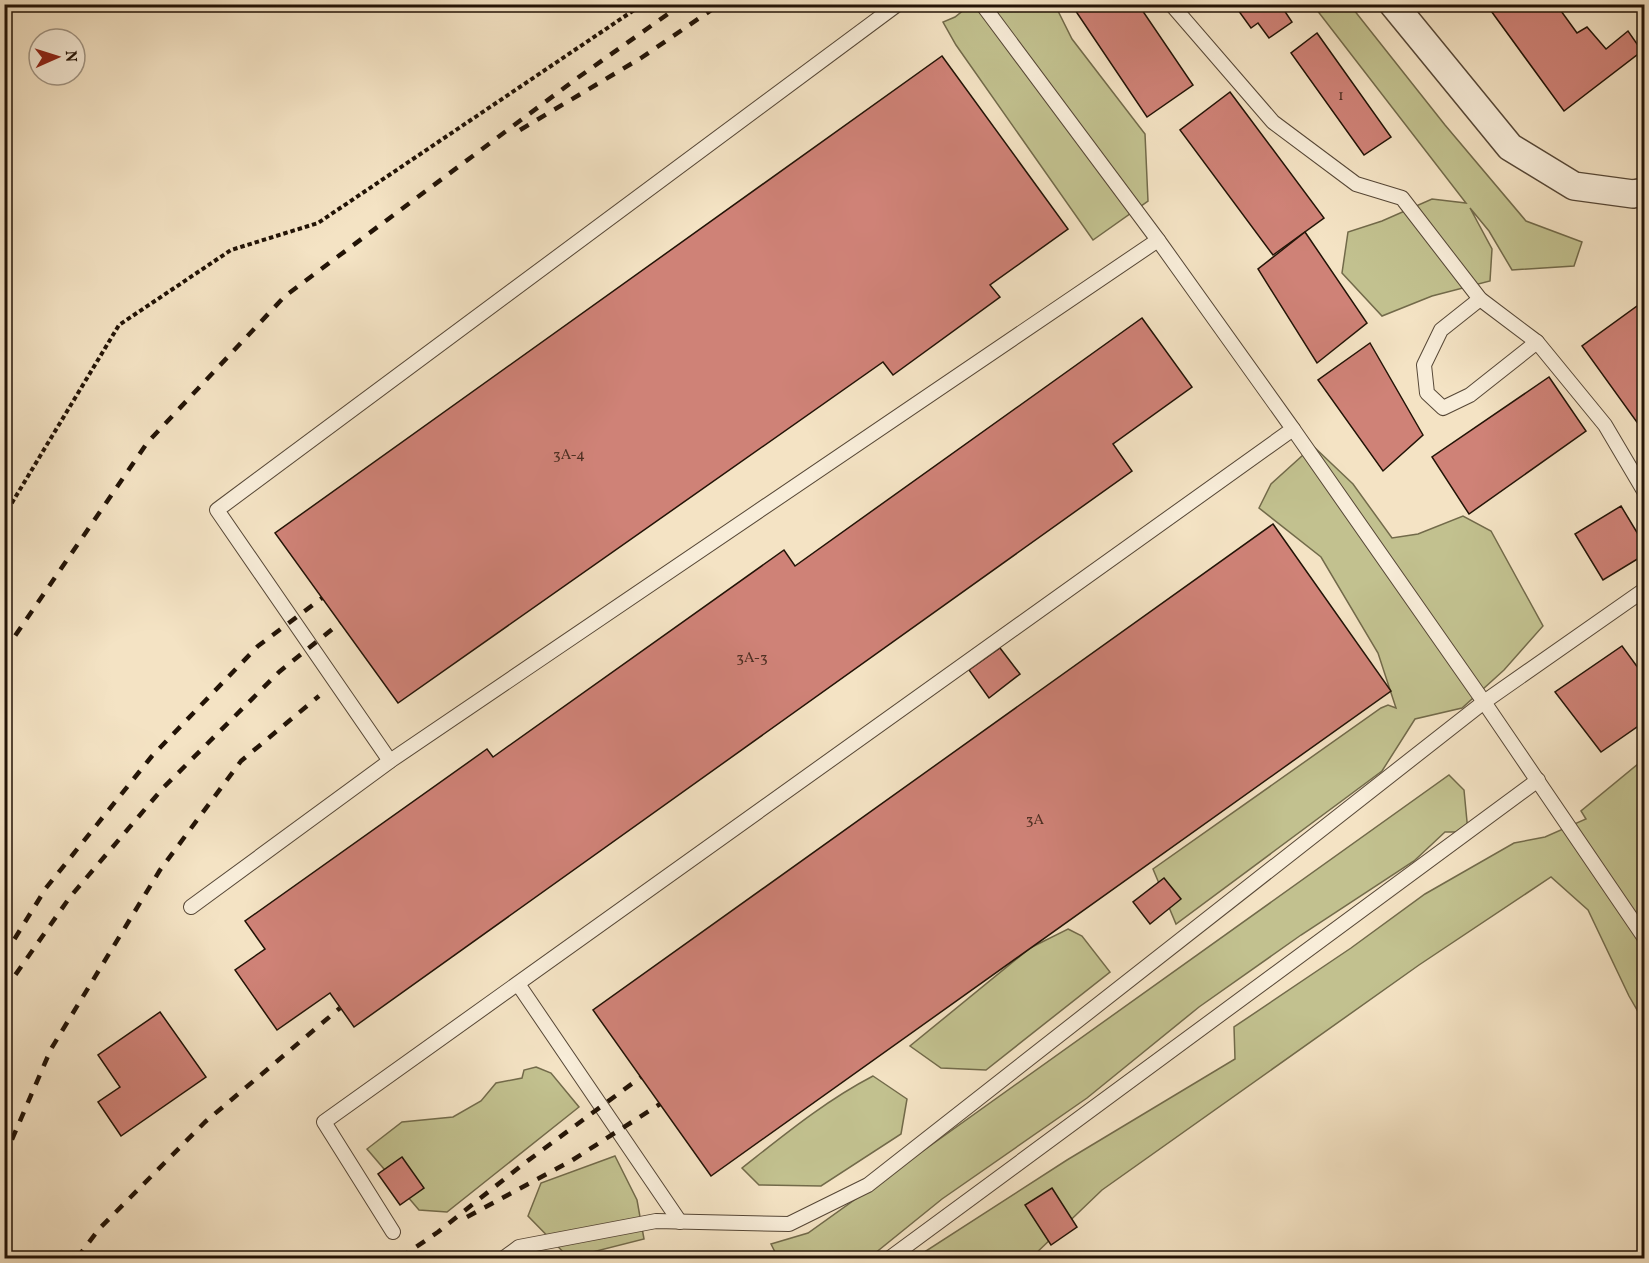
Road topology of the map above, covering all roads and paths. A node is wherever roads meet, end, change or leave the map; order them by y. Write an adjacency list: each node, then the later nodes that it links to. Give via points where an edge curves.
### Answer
1 (643, 4): 12 (path, via 318,223 231,250 119,325)
2 (898, 4): 15 (lane, via 217,510)
3 (982, 4): 7 (lane)
4 (1171, 4): 8 (lane, via 1273,122 1356,184 1402,198)
5 (1393, 4): 6 (street, via 1510,147 1574,186)
6 (1644, 192)
7 (1158, 240): 10 (lane); 15 (lane)
8 (1480, 299): 9 (lane); 9 (lane, via 1441,330 1424,365 1427,393 1443,408 1470,394)
9 (1537, 342): 11 (lane, via 1605,425)
10 (1293, 429): 14 (lane); 19 (lane)
11 (1644, 491)
12 (4, 516)
13 (1644, 591): 14 (lane)
14 (1484, 702): 16 (lane); 20 (lane, via 868,1185 789,1224)
15 (390, 761): 17 (lane)
16 (1538, 780): 18 (lane); 23 (lane)
17 (191, 907)
18 (1644, 937)
19 (518, 984): 20 (lane); 21 (lane, via 324,1122)
20 (680, 1222): 22 (lane, via 656,1221 519,1247)
21 (393, 1232)
22 (504, 1258)
23 (890, 1258)

